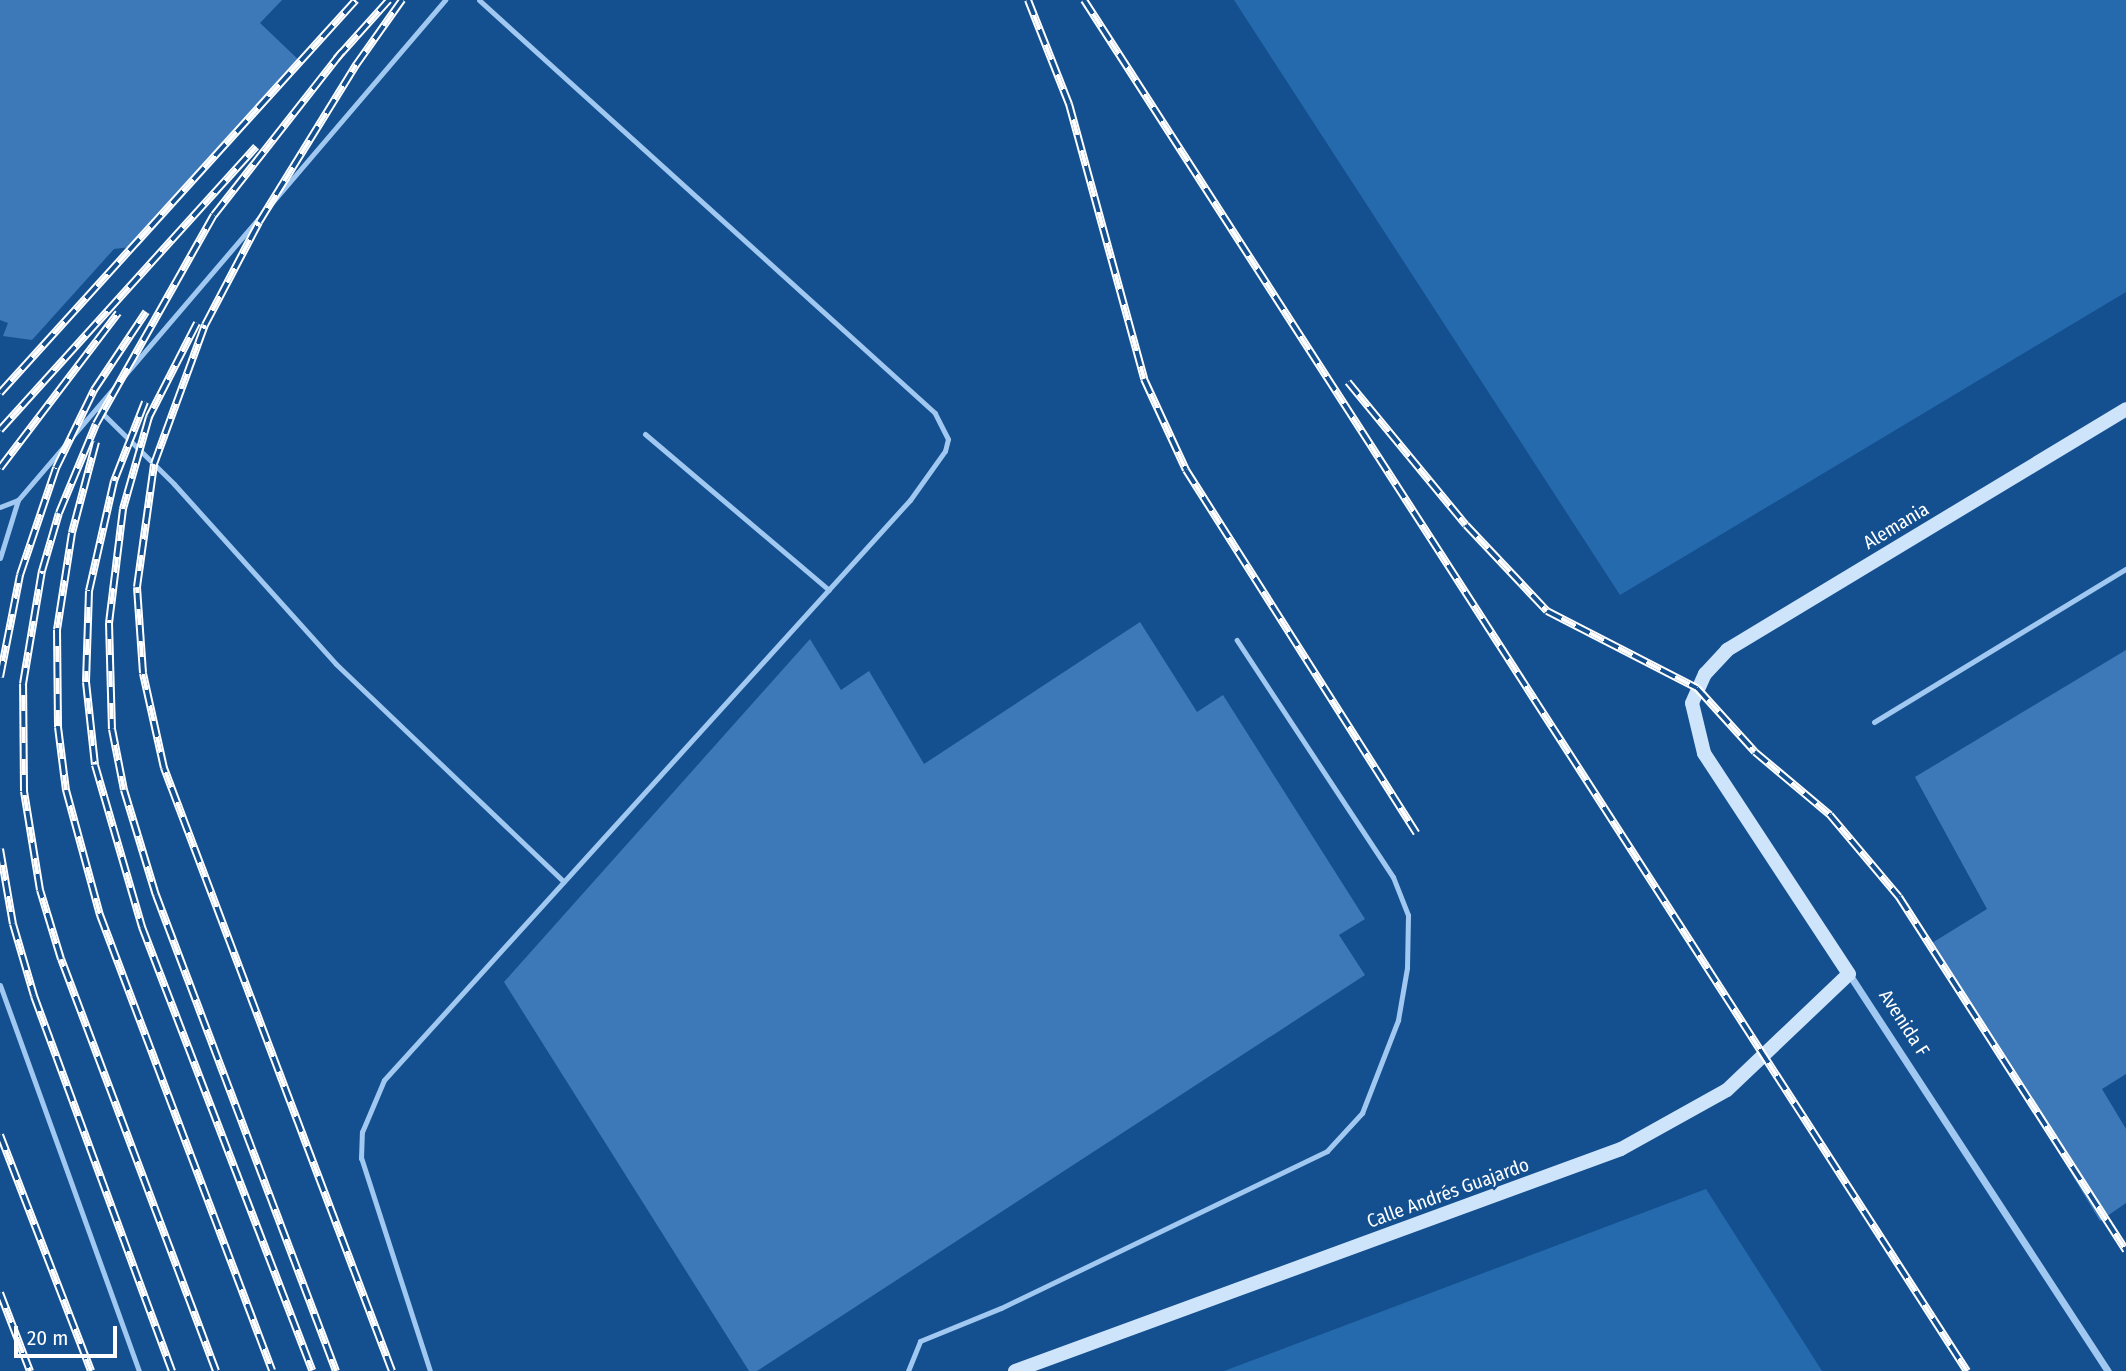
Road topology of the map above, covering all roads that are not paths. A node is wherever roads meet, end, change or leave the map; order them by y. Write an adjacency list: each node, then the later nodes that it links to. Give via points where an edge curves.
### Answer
1 (445, 0): 3 (lane)
2 (479, 0): 10 (lane, via 947,431 945,451 911,500)
3 (97, 408): 6 (lane); 14 (lane, via 174,484 336,664)
4 (2126, 409): 12 (main road, Alemania, via 1727,650)
5 (645, 434): 10 (lane)
6 (18, 499): 7 (lane); 8 (lane)
7 (0, 507)
8 (0, 558)
9 (2126, 569): 13 (lane)
10 (829, 590): 14 (lane)
11 (1237, 640): 20 (lane, via 1393,877 1408,915 1407,968 1398,1020 1362,1112 1327,1151 920,1341)
12 (1697, 688): 15 (main road, Avenida F, via 1693,718 1704,752)
13 (1874, 722)
14 (565, 882): 19 (lane, via 384,1080 362,1132 361,1158 369,1192)
15 (1849, 974): 17 (main road, Calle Andrés Guajardo, via 1727,1090 1621,1149); 22 (street, Avenida F)
16 (0, 985): 18 (lane)
17 (1048, 1365): 21 (main road, Calle Andrés Guajardo)
18 (139, 1371)
19 (430, 1371)
20 (908, 1371)
21 (1015, 1371)
22 (2108, 1371)

